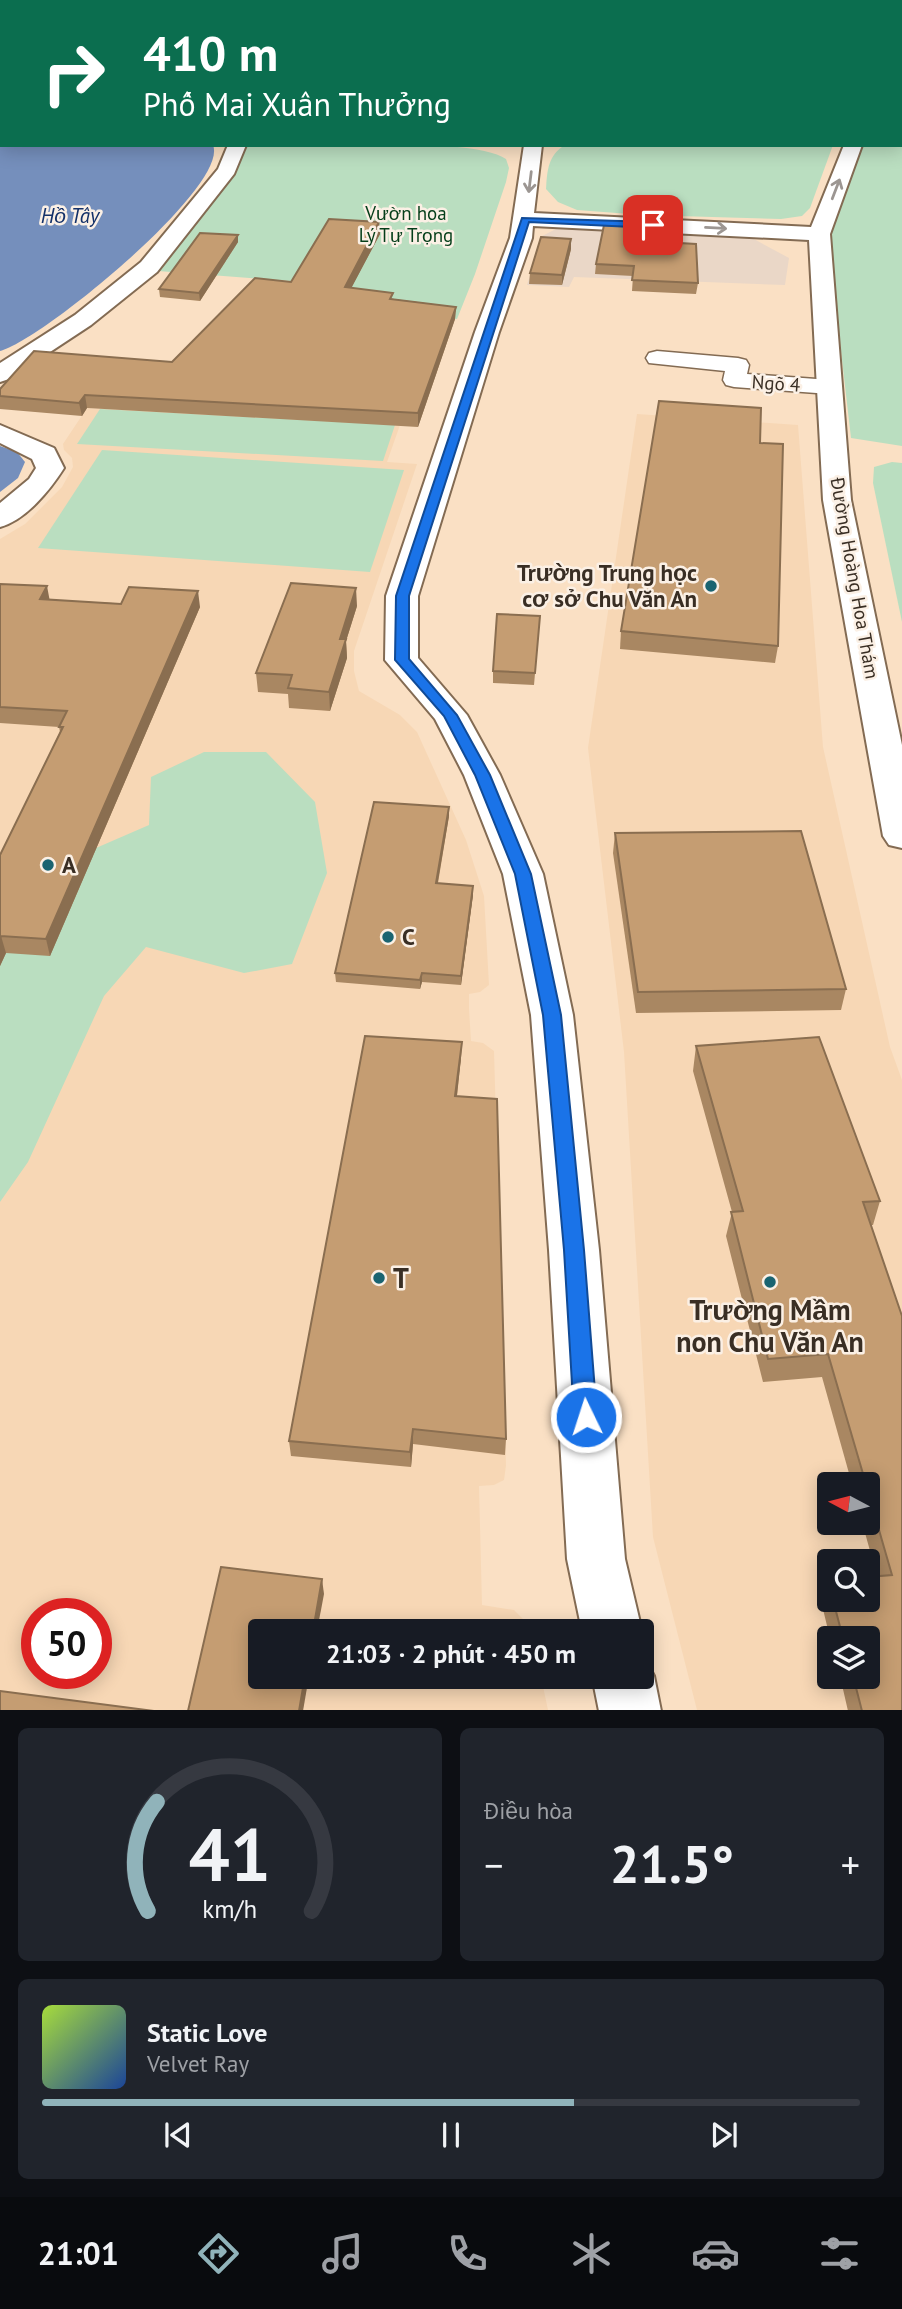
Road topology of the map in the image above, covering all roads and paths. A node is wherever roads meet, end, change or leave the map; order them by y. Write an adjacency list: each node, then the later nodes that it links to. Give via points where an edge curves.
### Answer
1 (236, 147): 7 (main road, via 227,170 149,267 83,320)
2 (534, 147): 4 (main road, one-way to 4)
3 (852, 147): 5 (main road, one-way to 3)
4 (525, 219): 5 (main road, one-way to 5); 12 (main road, via 402,596 402,660 450,715 482,775 523,874 552,1015 596,1559)
5 (819, 234): 8 (main road, Đường Hoàng Hoa Thám)
6 (657, 358): 8 (street, Ngõ 4, via 738,365 734,380)
7 (0, 374)
8 (830, 387): 11 (main road, Đường Hoàng Hoa Thám, via 837,500)
9 (0, 433): 10 (main road, via 44,454 50,467 40,484)
10 (0, 518)
11 (902, 836)
12 (609, 1619)
13 (625, 1689): 14 (main road)
14 (630, 1710)

